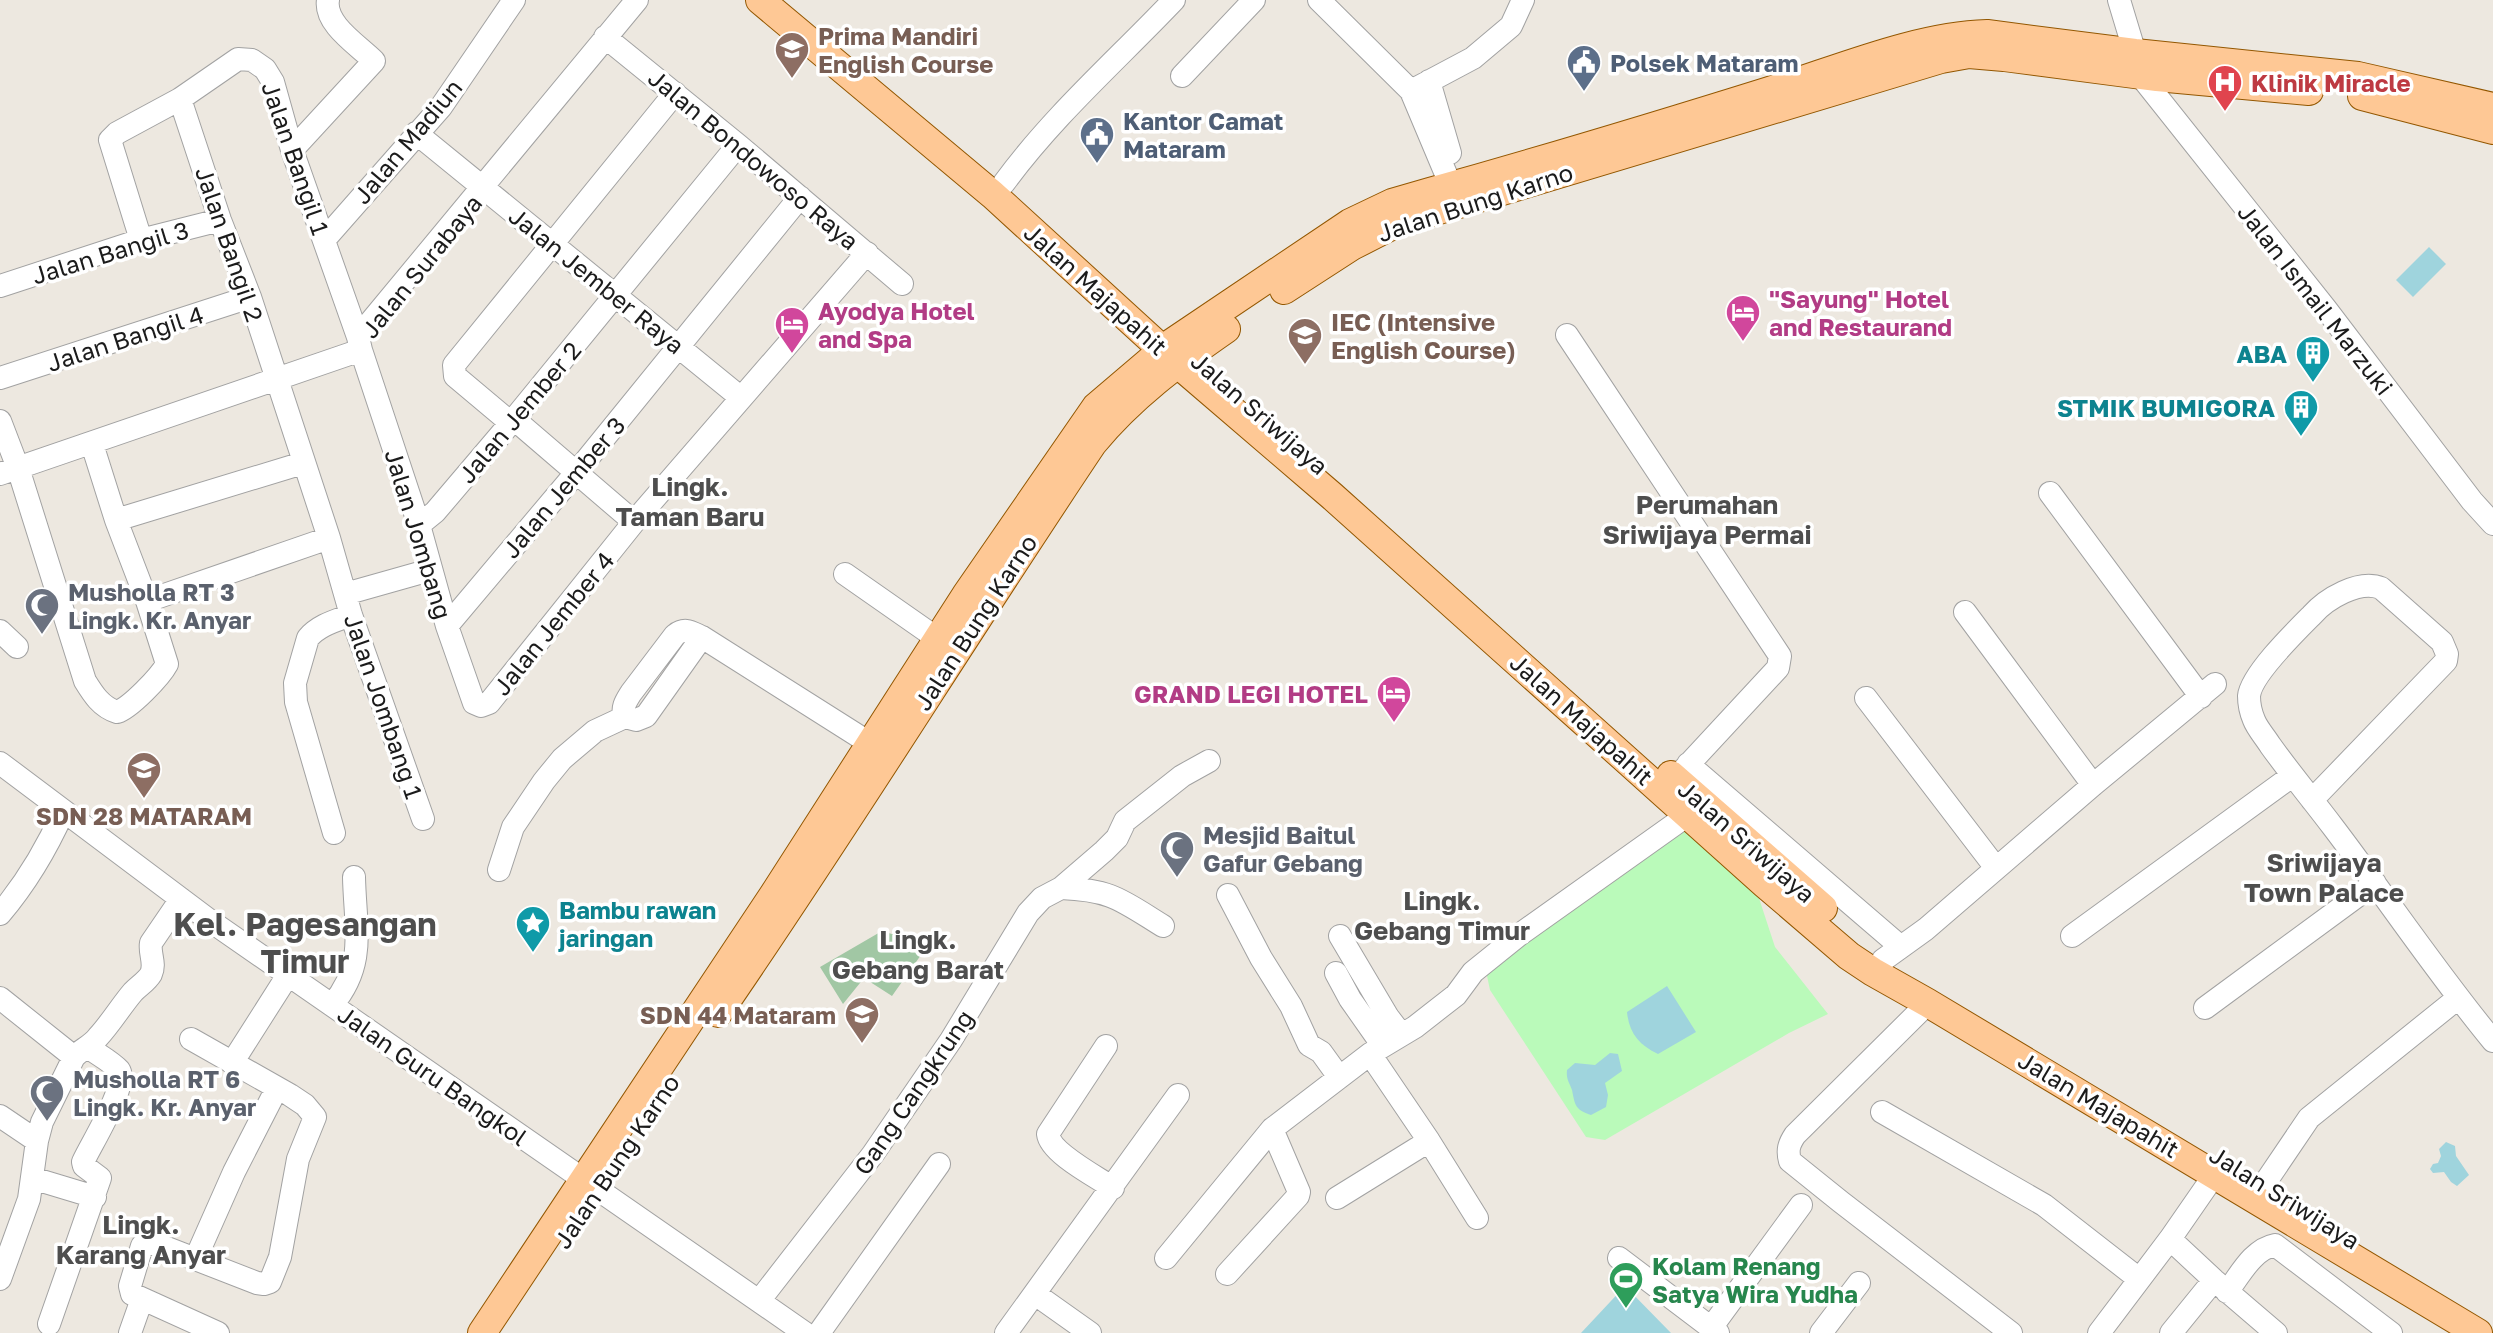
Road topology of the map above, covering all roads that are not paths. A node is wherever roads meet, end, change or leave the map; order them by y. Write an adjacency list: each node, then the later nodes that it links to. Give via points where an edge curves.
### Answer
1 (328, 0): 24 (street, via 330,17 374,61)
2 (514, 0): 21 (street, Jalan Madiun, via 441,107)
3 (637, 0): 11 (street, Jalan Surabaya)
4 (760, 0): 18 (main road, Jalan Majapahit)
5 (789, 0): 18 (main road, Jalan Sriwijaya)
6 (1174, 0): 25 (street, via 1056,118)
7 (1254, 0): 13 (street)
8 (1319, 0): 15 (street)
9 (1523, 0): 15 (street, via 1511,26 1473,58)
10 (2119, 0): 12 (street)
11 (605, 37): 16 (street, Jalan Bondowoso Raya); 27 (street, Jalan Surabaya)
12 (2137, 64): 14 (main road); 22 (main road, via 1987,34 1950,37 1897,61); 55 (street, Jalan Ismail Marzuki)
13 (1182, 76)
14 (2314, 82): 19 (main road, via 2358,76); 20 (main road)
15 (1420, 86): 26 (street, via 1449,151); 26 (street, via 1440,160)
16 (675, 93): 23 (street, Jalan Bondowoso Raya); 33 (street)
17 (180, 99): 24 (street, Jalan Bangil 1, via 238,59 252,60 273,82); 30 (street, Jalan Bangil 2); 31 (street, Jalan Bangil 1, via 110,140)
18 (897, 102): 25 (main road, Jalan Sriwijaya); 42 (main road, Jalan Majapahit, via 993,195)
19 (2493, 107)
20 (2493, 130)
21 (416, 133): 27 (street, Jalan Jember Raya); 32 (street, Jalan Madiun)
22 (1640, 140): 26 (main road); 29 (main road, Jalan Bung Karno)
23 (738, 145): 28 (street, Jalan Bondowoso Raya); 37 (street, Jalan Jember 2)
24 (292, 150): 32 (street, Jalan Bangil 1)
25 (1004, 183): 42 (main road, Jalan Sriwijaya)
26 (1457, 184): 29 (main road)
27 (484, 187): 33 (street, Jalan Jember Raya); 40 (street, Jalan Surabaya)
28 (800, 197): 34 (street, Jalan Bondowoso Raya); 41 (street, Jalan Jember 3)
29 (1396, 213): 42 (main road, via 1350,223)
30 (220, 220): 31 (street, Jalan Bangil 3); 38 (street, Jalan Bangil 2)
31 (141, 240): 36 (street, Jalan Bangil 3)
32 (324, 240): 40 (street, Jalan Bangil 1)
33 (551, 245): 37 (street, Jalan Jember Raya); 47 (street, via 454,365 455,376)
34 (867, 253): 35 (street, Jalan Bondowoso Raya); 45 (street, Jalan Jember 4)
35 (902, 284)
36 (0, 286)
37 (616, 296): 41 (street, Jalan Jember Raya); 47 (street, Jalan Jember 2)
38 (250, 297): 43 (street, Jalan Bangil 4); 44 (street, Jalan Bangil 2)
39 (1567, 335): 71 (street, via 1780,656 1778,668)
40 (359, 344): 44 (street, Jalan Surabaya); 56 (street, Jalan Jombang)
41 (679, 346): 45 (street, Jalan Jember Raya); 51 (street, Jalan Jember 3)
42 (1177, 351): 61 (main road, via 1096,407); 71 (main road, Jalan Sriwijaya)
43 (0, 378)
44 (277, 384): 48 (street, Jalan Surabaya); 49 (street, Jalan Jombang 1)
45 (740, 397): 54 (street, Jalan Jember 4)
46 (0, 421): 50 (street)
47 (513, 421): 51 (street); 56 (street, Jalan Jember 2)
48 (92, 444): 50 (street, Jalan Surabaya); 53 (street)
49 (303, 463): 53 (street); 57 (street, Jalan Jombang 1)
50 (9, 471): 60 (street, via 85,681 112,711 123,711 165,668)
51 (575, 474): 54 (street); 64 (street, Jalan Jember 3)
52 (2050, 493): 73 (street, via 2208,691)
53 (116, 520): 60 (street)
54 (634, 522): 67 (street, Jalan Jember 4)
55 (2493, 524)
56 (419, 525): 58 (street, Jalan Jombang)
57 (329, 538): 60 (street); 62 (street, Jalan Jombang 1)
58 (430, 570): 62 (street, Jalan Jombang 1); 64 (street, Jalan Jombang)
59 (845, 574): 65 (street)
60 (147, 601)
61 (975, 601): 65 (main road); 82 (main road, Jalan Bung Karno)
62 (348, 604): 77 (street, Jalan Jombang 1); 78 (street, via 308,638 295,683)
63 (1965, 612): 73 (street)
64 (447, 626): 67 (street, Jalan Jombang, via 474,703)
65 (938, 639): 68 (main road)
66 (1866, 698): 79 (street)
67 (489, 703)
68 (871, 744): 80 (street, via 702,637 680,631 624,703 625,717 595,731 544,781 513,827); 82 (main road)
69 (1209, 761): 86 (street, Gang Cangkrung, via 1125,821 1114,841)
70 (0, 763): 76 (street, Jalan Guru Bangkol)
71 (1669, 772): 75 (main road, Jalan Sriwijaya); 91 (street)
72 (2292, 776): 74 (street); 74 (street, via 2254,720 2250,690 2322,603 2365,585 2381,588 2445,648 2446,661); 90 (street)
73 (2093, 785): 79 (street)
74 (2312, 800): 83 (street)
75 (1696, 809): 91 (main road, Jalan Sriwijaya); 96 (main road, Jalan Majapahit, via 1849,956); 101 (street, via 1493,955 1456,995)
76 (63, 812): 85 (street, Jalan Guru Bangkol); 87 (street, via 35,868)
77 (423, 819)
78 (334, 833)
79 (1996, 868): 91 (street)
80 (499, 870)
81 (354, 877): 97 (street, via 357,959)
82 (796, 880): 117 (main road)
83 (2375, 883): 95 (street); 98 (street)
84 (1228, 895): 105 (street, via 1309,1045)
85 (181, 899): 93 (street, Jalan Guru Bangkol); 103 (street, via 153,943 149,977)
86 (1044, 900): 88 (street, via 1092,889 1120,898); 135 (street, Gang Cangkrung, via 873,1154)
87 (0, 914)
88 (1163, 926)
89 (1340, 936): 101 (street, via 1388,1017)
90 (2072, 936)
91 (1892, 953): 106 (main road, Jalan Sriwijaya)
92 (1336, 973): 101 (street)
93 (288, 975): 97 (street, Jalan Guru Bangkol); 104 (street)
94 (0, 998): 103 (street)
95 (2458, 998): 100 (street); 118 (street, via 2309,1118)
96 (1928, 1003): 106 (main road, Jalan Majapahit); 150 (street, via 1795,1135 1788,1154 1841,1202)
97 (332, 1005): 117 (street, Jalan Guru Bangkol)
98 (2205, 1008)
99 (191, 1039): 104 (street)
100 (2493, 1041)
101 (1385, 1045): 105 (street); 113 (street)
102 (1106, 1046): 119 (street, via 1048,1138 1055,1149)
103 (82, 1052): 112 (street, via 42,1122); 120 (street, via 119,1070 121,1079 83,1162 100,1178)
104 (232, 1063): 107 (street)
105 (1339, 1077): 111 (street)
106 (2083, 1085): 115 (main road, Jalan Majapahit); 118 (main road, Jalan Sriwijaya)
107 (277, 1088): 127 (street); 127 (street, via 315,1117 298,1159 280,1257 270,1282 257,1283)
108 (1178, 1095): 119 (street)
109 (1882, 1112): 130 (street, via 2044,1205)
110 (0, 1116): 112 (street)
111 (1280, 1123): 125 (street); 128 (street, via 1298,1196)
112 (37, 1141): 116 (street)
113 (1429, 1141): 121 (street); 123 (street)
114 (939, 1164): 146 (street)
115 (2215, 1174): 124 (street); 154 (main road, Jalan Majapahit)
116 (32, 1178): 120 (street); 129 (street)
117 (590, 1183): 135 (street, Jalan Guru Bangkol); 143 (main road); 144 (main road, Jalan Bung Karno)
118 (2265, 1183): 136 (main road, Jalan Sriwijaya)
119 (1113, 1188): 133 (street)
120 (95, 1197): 137 (street)
121 (1337, 1198)
122 (1801, 1205): 140 (street)
123 (1477, 1218)
124 (2170, 1239): 130 (street); 132 (street)
125 (1166, 1258)
126 (1619, 1258): 140 (street)
127 (195, 1260): 134 (street, via 145,1244 130,1286)
128 (1227, 1274)
129 (0, 1279)
130 (2139, 1279): 151 (street)
131 (1859, 1283): 149 (street)
132 (2220, 1286): 139 (street); 152 (street); 153 (street, via 2257,1253 2275,1245)
133 (1035, 1294): 147 (street); 148 (street)
134 (138, 1298): 141 (street); 142 (street)
135 (759, 1301): 138 (street, Jalan Guru Bangkol)
136 (2493, 1323)
137 (49, 1324)
138 (777, 1325): 145 (street, Jalan Guru Bangkol)
139 (2262, 1328)
140 (1714, 1330)
141 (130, 1333)
142 (218, 1333)
143 (482, 1333)
144 (501, 1333)
145 (805, 1333)
146 (819, 1333)
147 (1006, 1333)
148 (1090, 1333)
149 (1821, 1333)
150 (2011, 1333)
151 (2099, 1333)
152 (2171, 1333)
153 (2391, 1333)
154 (2478, 1333)

